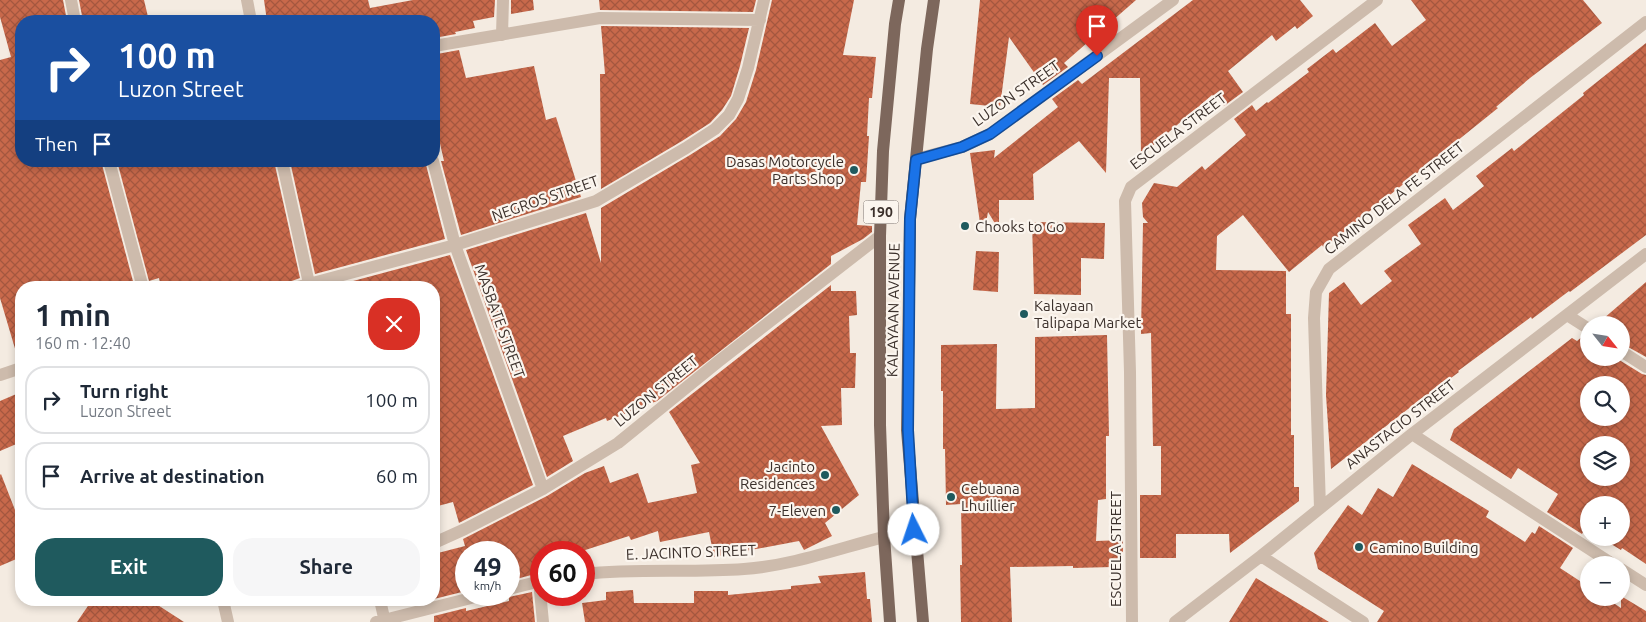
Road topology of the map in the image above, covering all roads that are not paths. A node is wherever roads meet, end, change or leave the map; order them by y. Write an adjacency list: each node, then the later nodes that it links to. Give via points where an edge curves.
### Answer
1 (71, 0): 9 (street)
2 (247, 0): 10 (street)
3 (503, 0): 13 (street)
4 (764, 0): 11 (street, NEGROS STREET)
5 (899, 0): 19 (main road, KALAYAAN AVENUE / 190, via 883,151)
6 (934, 0): 15 (main road, KALAYAAN AVENUE / 190)
7 (1174, 0): 15 (street, LUZON STREET, via 990,134 962,147)
8 (1377, 0): 51 (street, ESCUELA STREET, via 1131,186 1125,201)
9 (74, 15)
10 (251, 15)
11 (760, 20): 13 (street, via 600,18); 20 (street, NEGROS STREET, via 738,100 715,129 596,201)
12 (1646, 22): 33 (street, CAMINO DELA FE STREET, via 1329,269 1316,292 1314,318)
13 (502, 34): 14 (street)
14 (440, 45)
15 (916, 160): 34 (main road, KALAYAAN AVENUE / 190, via 910,219 908,430)
16 (111, 167): 22 (street)
17 (283, 167): 23 (street)
18 (435, 167): 20 (street, MASBATE STREET)
19 (880, 236): 32 (street, LUZON STREET, via 618,443); 35 (main road, KALAYAAN AVENUE / 190, via 880,425)
20 (455, 245): 24 (street, NEGROS STREET); 32 (street, MASBATE STREET)
21 (1646, 254): 25 (street, ANASTACIO STREET)
22 (141, 281)
23 (308, 281)
24 (324, 281)
25 (1568, 315): 26 (street); 31 (street, ANASTACIO STREET)
26 (1580, 323)
27 (1630, 357): 28 (street)
28 (1646, 367)
29 (15, 369): 30 (street)
30 (1, 371)
31 (1412, 434): 33 (street, ANASTACIO STREET); 38 (street)
32 (543, 489): 36 (street, LUZON STREET)
33 (1320, 508): 37 (street, ANASTACIO STREET)
34 (914, 530): 35 (street, E. JACINTO STREET); 50 (main road, KALAYAAN AVENUE / 190)
35 (884, 536): 39 (street, E. JACINTO STREET, via 826,553 744,569); 49 (main road, KALAYAAN AVENUE / 190)
36 (440, 540)
37 (1261, 556): 52 (street, ANASTACIO STREET); 53 (street)
38 (1600, 556)
39 (595, 573)
40 (1630, 575): 41 (street)
41 (1646, 585)
42 (455, 602): 46 (street)
43 (224, 606): 47 (street)
44 (381, 606): 46 (street)
45 (542, 606): 48 (street)
46 (382, 621)
47 (228, 622)
48 (543, 622)
49 (890, 622)
50 (923, 622)
51 (1132, 622)
52 (1175, 622)
53 (1363, 622)

